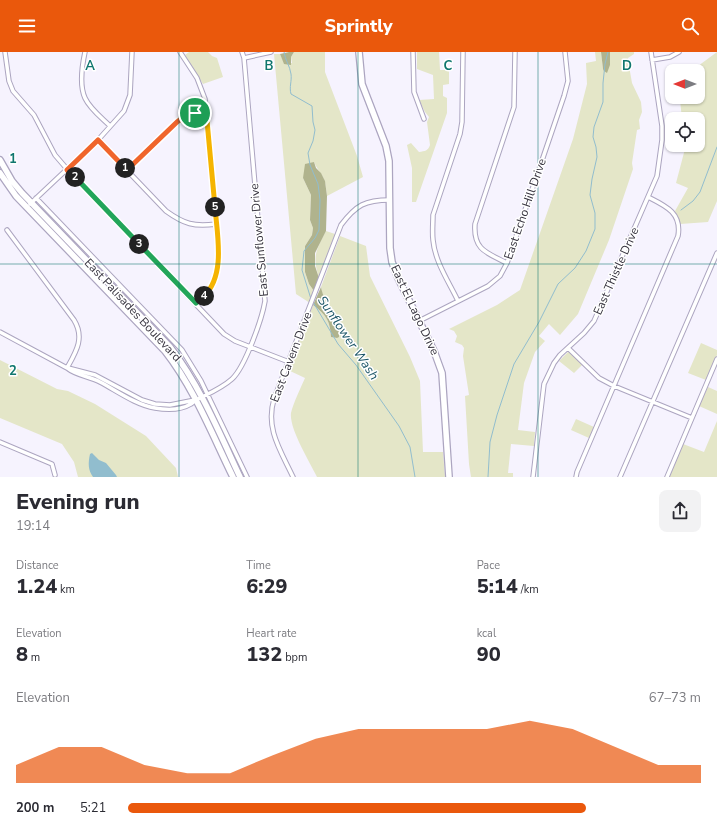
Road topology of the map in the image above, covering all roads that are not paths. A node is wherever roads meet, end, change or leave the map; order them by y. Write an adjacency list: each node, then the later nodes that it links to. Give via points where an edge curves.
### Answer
1 (4, 52): 23 (street, via 13,91 34,115 55,155)
2 (85, 52): 18 (street, via 83,94)
3 (132, 52): 18 (street, via 131,86 127,103 124,111)
4 (180, 52): 16 (street, via 200,84)
5 (242, 52): 14 (street, East Sunflower Drive)
6 (271, 52): 14 (street)
7 (359, 52): 28 (street, East El Lago Drive, via 362,84 386,146)
8 (413, 52): 17 (street, via 414,92)
9 (463, 52): 34 (street, via 460,134 433,215 432,228 436,256)
10 (515, 52): 33 (street, via 514,107 474,224 474,234 482,250)
11 (565, 52): 33 (street, East Echo Hill Drive, via 568,81 564,96)
12 (651, 52): 15 (street, East Thistle Drive)
13 (679, 52): 15 (street)
14 (244, 58): 38 (street, East Sunflower Drive, via 264,301 262,315)
15 (652, 60): 26 (street, East Thistle Drive, via 662,140 656,176)
16 (206, 110): 22 (street); 24 (street, via 185,116 177,122)
17 (424, 118)
18 (110, 126): 19 (street)
19 (98, 140): 23 (street); 24 (street)
20 (0, 160): 27 (street, East Palisades Boulevard, via 12,181)
21 (205, 164): 22 (street)
22 (210, 164): 30 (street)
23 (67, 170): 27 (street); 35 (street)
24 (127, 170): 30 (street, via 177,219 196,225)
25 (0, 173): 29 (street, East Palisades Boulevard)
26 (648, 197): 39 (street, East Thistle Drive, via 594,321); 43 (street, via 673,212 679,231)
27 (34, 200): 29 (street); 44 (street, East Palisades Boulevard, via 170,347)
28 (390, 200): 36 (street, East El Lago Drive, via 392,262); 41 (street, East Cavern Drive, via 375,200 362,204 350,213 341,225)
29 (26, 207): 45 (street, East Palisades Boulevard, via 164,350 185,378)
30 (216, 224): 35 (street, via 217,271 208,292)
31 (7, 230): 42 (street, via 78,328 79,346)
32 (717, 253): 46 (street)
33 (507, 263): 34 (street, East Echo Hill Drive, via 500,276 488,286)
34 (458, 301): 36 (street, East Echo Hill Drive)
35 (196, 303): 38 (street, via 224,334)
36 (419, 321): 54 (street, East El Lago Drive, via 442,373)
37 (0, 332): 42 (street, East Sunflower Drive)
38 (249, 347): 41 (street); 44 (street, East Sunflower Drive, via 243,364 234,378)
39 (568, 348): 43 (street, via 599,378); 55 (street, East Thistle Drive, via 554,363 544,384)
40 (717, 359): 47 (street)
41 (289, 362): 53 (street, East Cavern Drive, via 274,399 271,420 274,436)
42 (67, 368): 45 (street, East Sunflower Drive, via 95,375 145,403 170,405)
43 (614, 386): 46 (street); 56 (street)
44 (205, 396): 45 (street, East Sunflower Drive); 51 (street, East Palisades Boulevard); 52 (street)
45 (196, 400): 50 (street, East Palisades Boulevard)
46 (653, 402): 47 (street); 57 (street)
47 (692, 418): 58 (street)
48 (0, 442): 49 (street, via 52,464)
49 (55, 475)
50 (233, 477)
51 (240, 477)
52 (247, 477)
53 (293, 477)
54 (449, 477)
55 (533, 477)
56 (576, 477)
57 (620, 477)
58 (667, 477)

